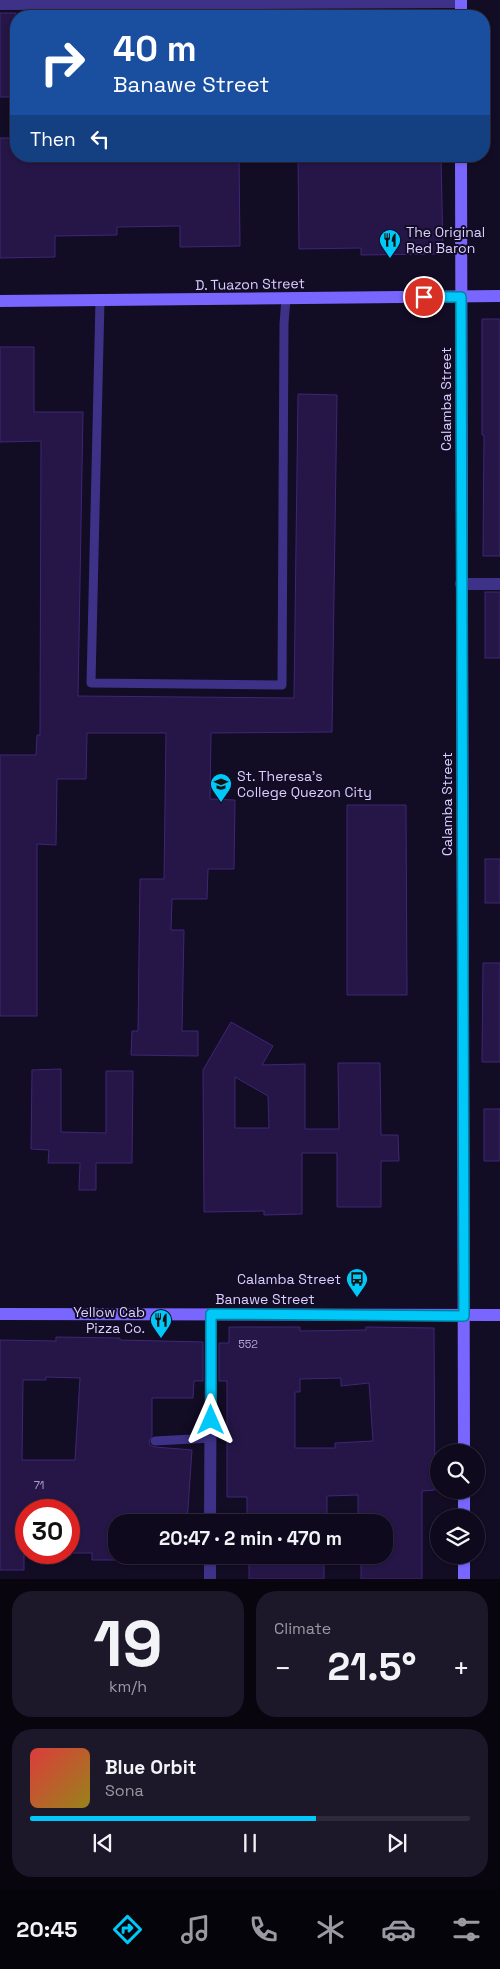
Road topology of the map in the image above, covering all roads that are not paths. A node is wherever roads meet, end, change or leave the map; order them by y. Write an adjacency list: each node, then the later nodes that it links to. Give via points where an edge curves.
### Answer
1 (461, 1): 2 (street)
2 (0, 4)
3 (461, 162): 5 (street, Calamba Street)
4 (500, 296): 5 (street, D. Tuazon Street)
5 (461, 297): 6 (street, D. Tuazon Street); 9 (street, Calamba Street)
6 (286, 298): 7 (street, D. Tuazon Street); 7 (lane, via 282,685 91,683)
7 (100, 300): 8 (street, D. Tuazon Street)
8 (0, 301)
9 (461, 584): 10 (street); 14 (street, Calamba Street)
10 (500, 584)
11 (0, 1314): 12 (street, Banawe Street)
12 (211, 1314): 14 (street, Banawe Street); 15 (street)
13 (500, 1315): 14 (street, Banawe Street)
14 (464, 1316): 17 (street, Calamba Street)
15 (211, 1438): 16 (lane); 18 (street)
16 (155, 1441)
17 (464, 1444)
18 (210, 1514)
19 (210, 1564): 21 (street)
20 (464, 1564): 22 (street)
21 (210, 1579)
22 (464, 1579)

